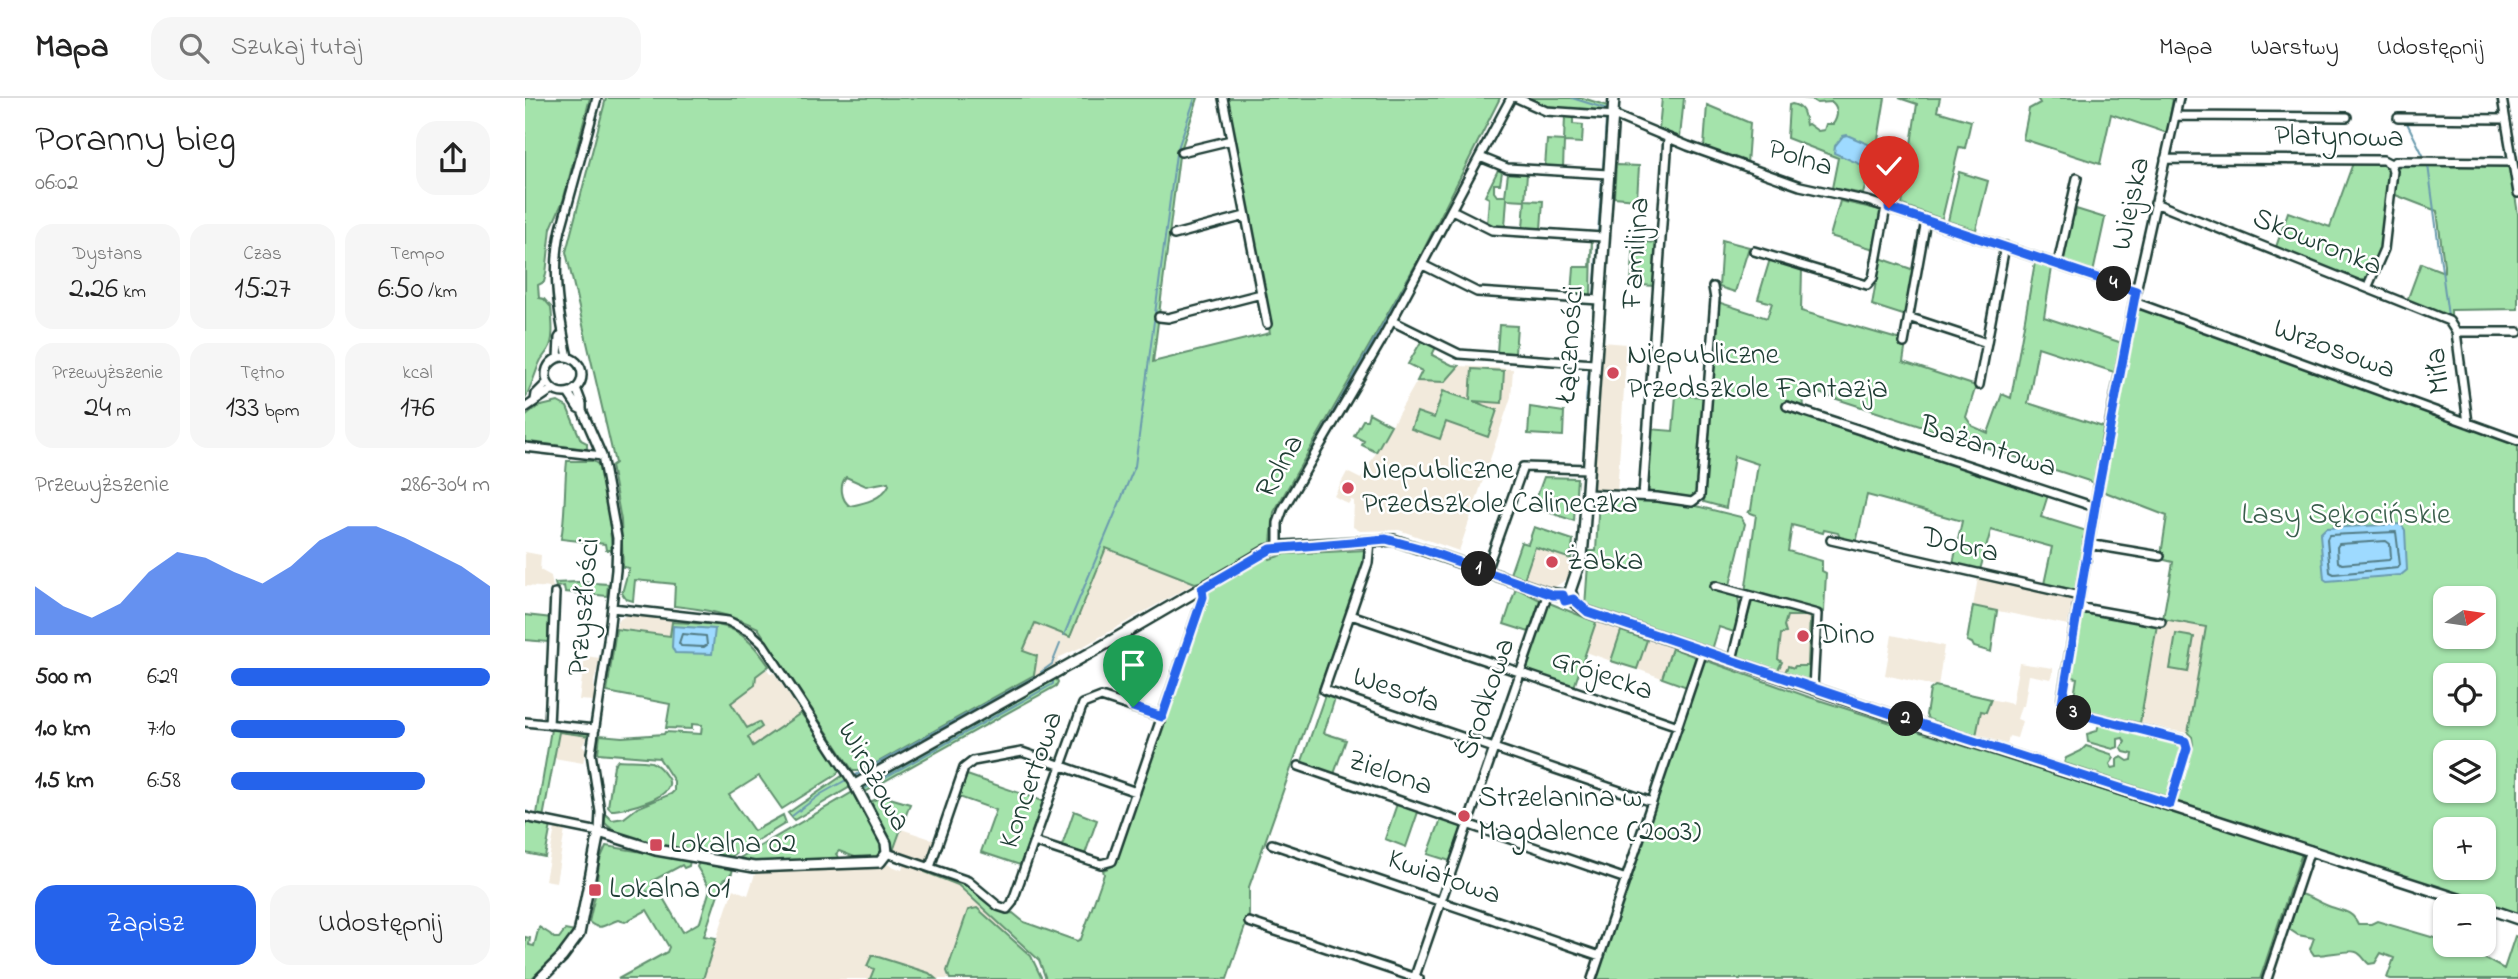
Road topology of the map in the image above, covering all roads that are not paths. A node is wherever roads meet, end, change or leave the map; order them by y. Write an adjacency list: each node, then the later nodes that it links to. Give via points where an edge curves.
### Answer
1 (597, 98): 46 (street, via 559,239)
2 (1223, 98): 14 (street)
3 (1511, 98): 16 (street, Rolna)
4 (1517, 98): 8 (street, Polna, via 1546,111)
5 (1614, 98): 8 (street, Łączności)
6 (2178, 98): 9 (street, Wiejska)
7 (2502, 98): 12 (street)
8 (1612, 116): 13 (street, Polna); 20 (street, Łączności)
9 (2175, 116): 10 (street); 17 (street, Wiejska)
10 (2347, 117)
11 (2398, 118): 12 (street)
12 (2505, 119): 18 (street)
13 (1668, 138): 24 (street, Polna, via 1800,186); 65 (street, Familijna)
14 (1231, 140): 15 (street); 26 (street)
15 (1181, 152)
16 (1480, 157): 20 (street, via 1507,169); 25 (street, Rolna)
17 (2165, 159): 19 (street, Platynowa, via 2383,160); 23 (street, Wiejska)
18 (2513, 162): 19 (street, Platynowa); 22 (street)
19 (2391, 164): 35 (street, via 2384,249)
20 (1608, 174): 29 (street, Łączności)
21 (2077, 178): 32 (street)
22 (2518, 193)
23 (2155, 203): 35 (street, Skowronka); 36 (street, Wiejska)
24 (1886, 206): 27 (street, Polna); 31 (street, via 1873,278 1867,285)
25 (1452, 211): 29 (street, via 1492,230); 33 (street, Rolna)
26 (1245, 216): 28 (street); 37 (street)
27 (1926, 220): 30 (street, Polna); 47 (street)
28 (1174, 235)
29 (1603, 237): 38 (street, Łączności)
30 (2005, 246): 32 (street, Polna); 48 (street)
31 (1754, 251)
32 (2058, 263): 36 (street, Polna)
33 (1423, 265): 38 (street, via 1475,292); 42 (street, Rolna)
34 (1713, 287): 65 (street, via 1702,490 1692,502)
35 (2367, 288): 44 (street, Skowronka, via 2449,321)
36 (2136, 291): 39 (street, Wiejska)
37 (1261, 295): 40 (street); 43 (street)
38 (1599, 300): 51 (street, Łączności)
39 (2134, 302): 59 (street, Wrzosowa); 66 (street, Wiejska)
40 (1159, 317)
41 (1911, 318): 48 (street)
42 (1392, 321): 51 (street, via 1459,354); 70 (street, Rolna, via 1283,509)
43 (1267, 324)
44 (2456, 332): 45 (street, Miła); 59 (street, Miła)
45 (2518, 332)
46 (561, 335): 49 (street); 50 (street)
47 (1903, 343)
48 (1987, 343): 52 (street)
49 (568, 357): 50 (street); 54 (street, via 581,370)
50 (558, 358): 53 (street, via 547,367)
51 (1594, 364): 63 (street, Łączności)
52 (1979, 385)
53 (550, 386): 55 (street); 57 (street)
54 (576, 388): 55 (street); 58 (street, Przyszłości)
55 (568, 393): 58 (street, Przyszłości)
56 (1787, 406): 66 (street, Bażantowa)
57 (525, 408)
58 (582, 410): 62 (street, Przyszłości)
59 (2468, 423): 60 (street, Wrzosowa)
60 (2518, 441)
61 (525, 447): 62 (street)
62 (601, 456): 81 (street, Przyszłości, via 617,538)
63 (1588, 469): 64 (street, Łączności); 72 (street, via 1523,467)
64 (1587, 494): 65 (street); 77 (street, Łączności, via 1582,556)
65 (1643, 496)
66 (2095, 506): 69 (street, Wiejska)
67 (1831, 540): 79 (street, Dobra)
68 (1370, 541): 70 (street); 72 (street, via 1398,541); 82 (street, via 1368,563)
69 (2088, 544): 71 (street); 79 (street, Wiejska)
70 (1278, 548): 74 (street, Rolna)
71 (2160, 556)
72 (1486, 571): 76 (street)
73 (1715, 586): 78 (street)
74 (1202, 589): 88 (street); 96 (street, Rolna)
75 (555, 593): 90 (street)
76 (1548, 593): 77 (street); 86 (street, Środkowa)
77 (1569, 595): 84 (street, via 1588,612)
78 (1748, 595): 85 (street); 87 (street, via 1817,614)
79 (2079, 596): 80 (street, Wiejska)
80 (2077, 607): 83 (street); 99 (street, Wiejska, via 2064,708 2185,741 2187,748)
81 (612, 608): 92 (street, Przyszłości); 96 (street, Wirażowa, via 728,621 750,632)
82 (1351, 615): 86 (street, Grójecka); 93 (street, Wesoła, via 1324,690)
83 (2161, 622)
84 (1703, 651): 85 (street); 91 (street)
85 (1732, 660): 87 (street)
86 (1520, 671): 91 (street, Grójecka); 93 (street, Środkowa)
87 (1813, 688): 99 (street)
88 (1162, 717): 94 (street, Koncertowa, via 1102,697 1085,702); 97 (street)
89 (525, 722): 90 (street)
90 (549, 724): 92 (street)
91 (1678, 726): 98 (street)
92 (594, 729): 102 (street, Przyszłości, via 591,764)
93 (1494, 748): 98 (street, Wesoła); 101 (street, Środkowa)
94 (1060, 765): 97 (street); 103 (street, Koncertowa); 107 (street, via 1022,752 968,763)
95 (1299, 766): 101 (street, Zielona)
96 (855, 785): 106 (street, Wirażowa)
97 (1136, 792): 103 (street, via 1110,863)
98 (1652, 802): 108 (street)
99 (2170, 804): 105 (street)
100 (525, 817): 102 (street)
101 (1468, 825): 108 (street, Zielona); 110 (street, Środkowa)
102 (599, 832): 106 (street, Wirażowa, via 656,850 754,867 874,864); 116 (street, via 579,934)
103 (1034, 842): 107 (street, Koncertowa, via 1007,909 968,881)
104 (1272, 844): 110 (street, Kwiatowa)
105 (2309, 850): 109 (street); 118 (street)
106 (887, 853): 107 (street)
107 (930, 867)
108 (1626, 879): 114 (street)
109 (2443, 894)
110 (1441, 901): 114 (street, Kwiatowa); 115 (street, Środkowa)
111 (2496, 912): 112 (street)
112 (2518, 919)
113 (1249, 922): 115 (street)
114 (1600, 956): 117 (street)
115 (1416, 978)
116 (540, 979)
117 (1592, 979)
118 (2267, 979)

